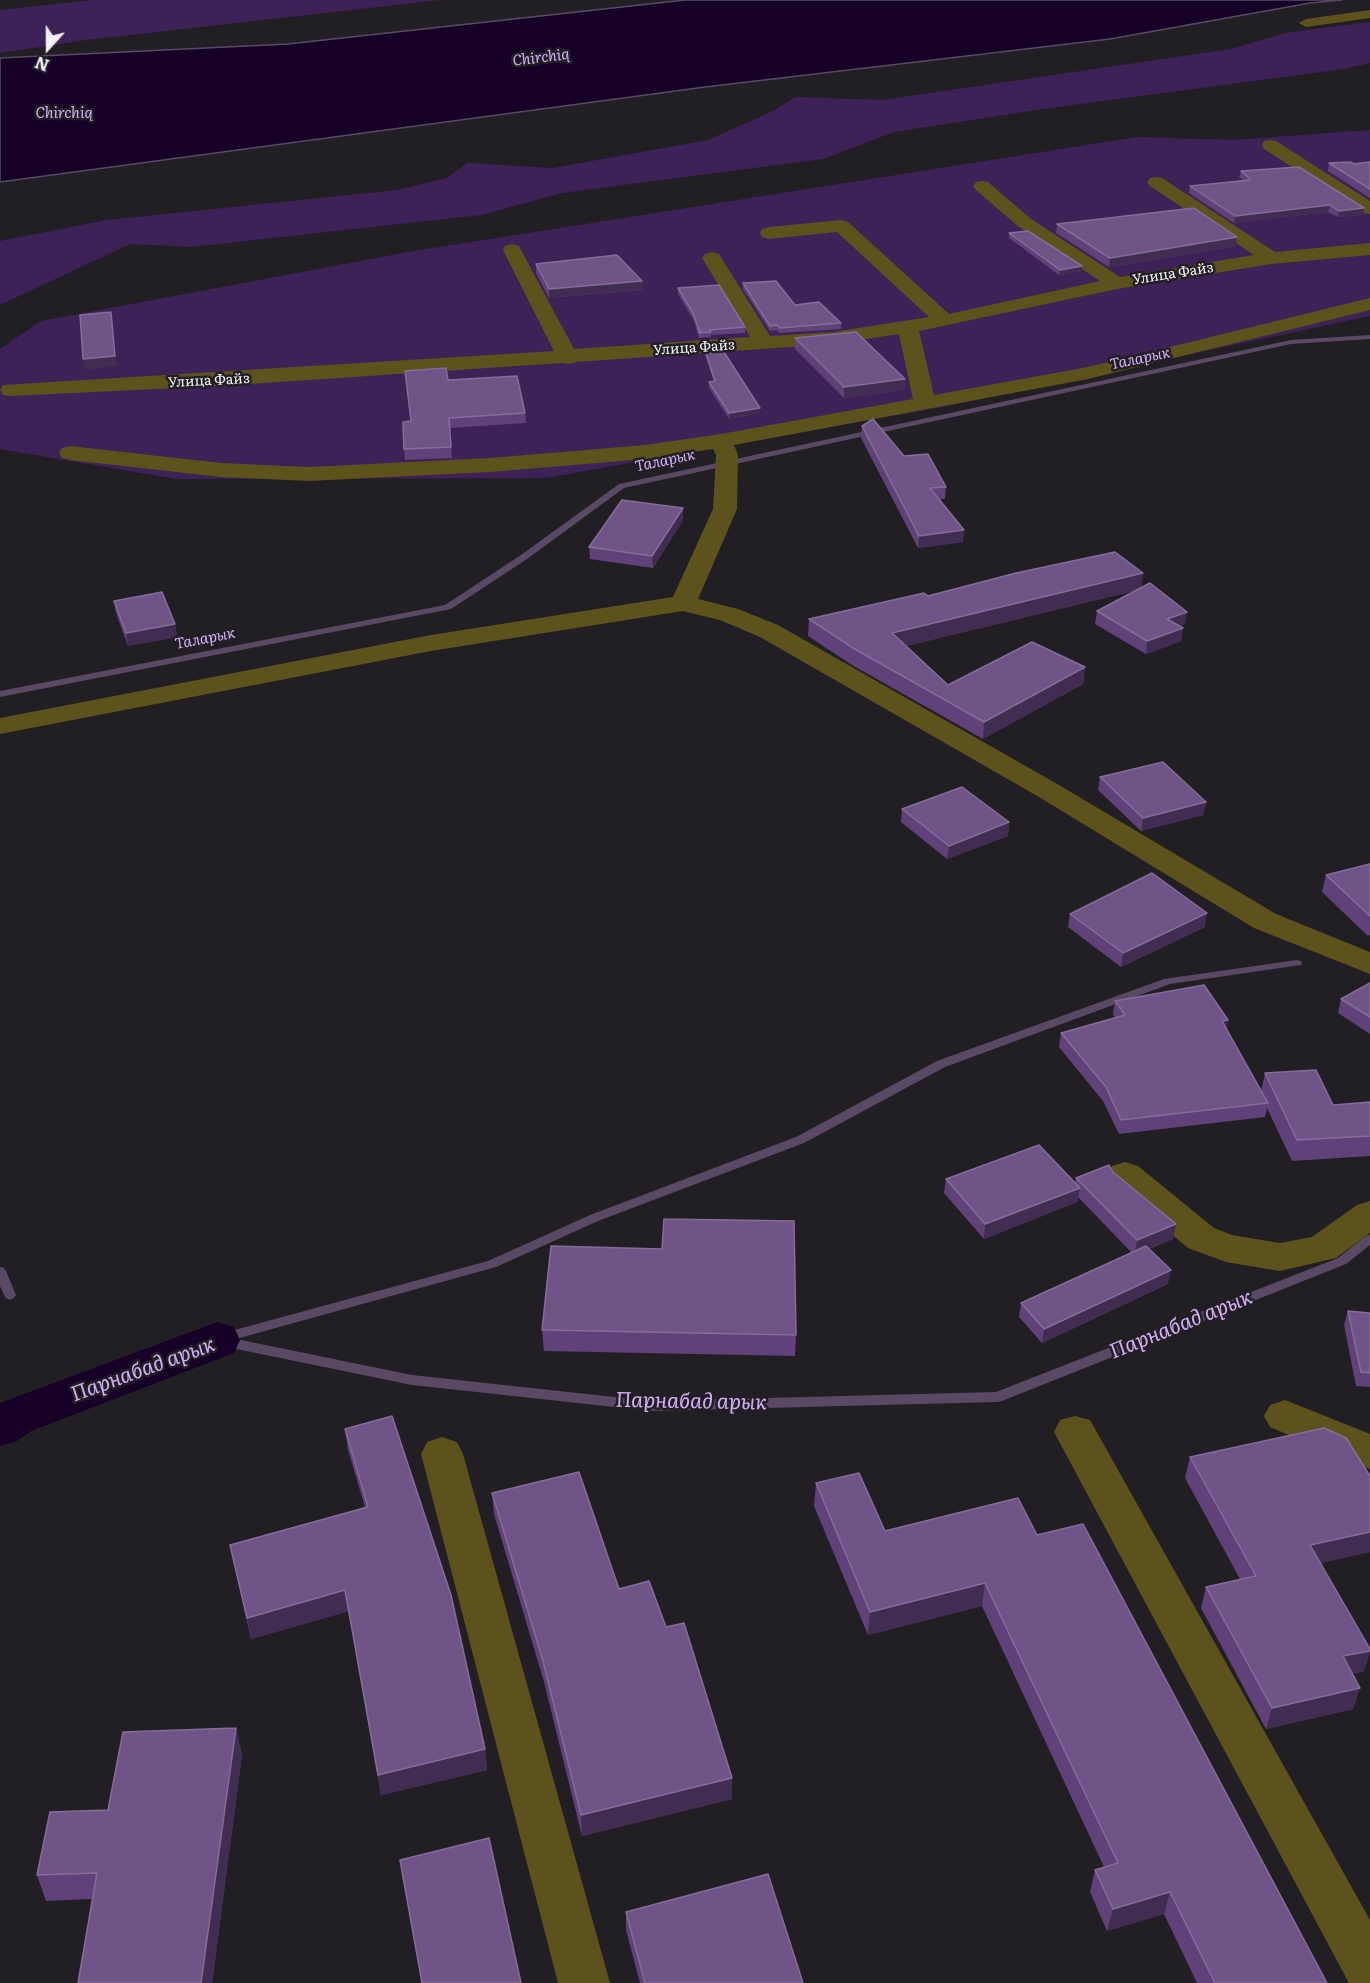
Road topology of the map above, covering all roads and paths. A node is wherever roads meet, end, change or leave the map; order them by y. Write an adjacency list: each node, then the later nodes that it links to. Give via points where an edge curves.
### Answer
1 (1370, 14): 2 (street)
2 (1306, 23)
3 (1270, 146): 6 (street)
4 (1156, 182): 11 (street)
5 (982, 186): 12 (street, via 1026,223)
6 (1370, 209)
7 (769, 233): 14 (street, via 841,226)
8 (1370, 249): 11 (street, Улица Файз)
9 (512, 250): 17 (street)
10 (712, 258): 16 (street)
11 (1271, 258): 12 (street, Улица Файз)
12 (1117, 283): 14 (street, Улица Файз)
13 (1370, 304): 19 (street, via 1089,373)
14 (945, 321): 15 (street, Улица Файз)
15 (908, 328): 16 (street, Улица Файз); 19 (street)
16 (764, 343): 17 (street, Улица Файз)
17 (568, 358): 18 (street, Улица Файз)
18 (11, 390)
19 (925, 402): 21 (street)
20 (70, 453): 21 (street, via 221,470 309,474 645,452)
21 (725, 454): 22 (street, via 725,510)
22 (683, 603): 24 (street, via 729,614); 25 (street, via 431,643)
23 (803, 622): 24 (street)
24 (769, 631): 27 (street, via 1049,791 1265,921)
25 (0, 726)
26 (1370, 943): 27 (street)
27 (1340, 951): 28 (street)
28 (1370, 964)
29 (1125, 1175): 30 (street, via 1201,1238 1226,1248 1280,1257 1323,1248)
30 (1370, 1214)
31 (1285, 1416): 33 (street)
32 (1076, 1432): 35 (street)
33 (1370, 1452)
34 (442, 1454): 36 (street)
35 (1370, 1970)
36 (584, 1983)

